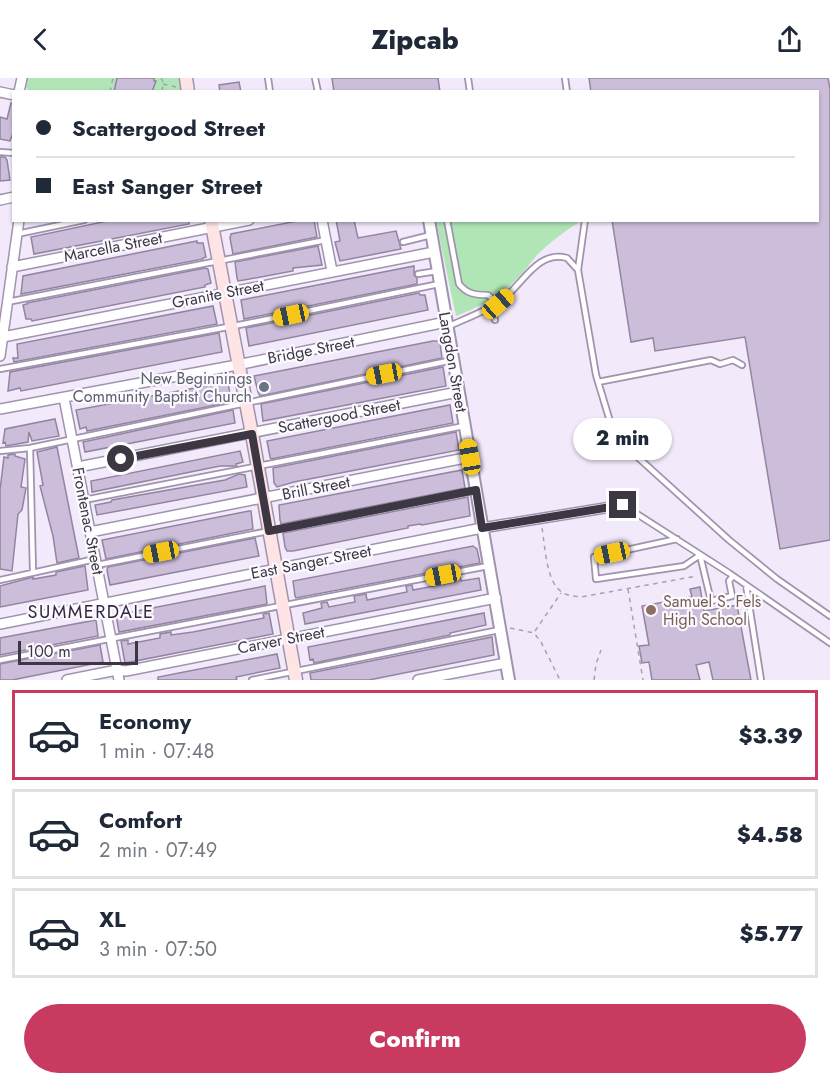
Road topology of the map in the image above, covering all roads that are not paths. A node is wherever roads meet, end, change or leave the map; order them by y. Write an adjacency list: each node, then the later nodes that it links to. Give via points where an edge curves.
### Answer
1 (186, 78): 2 (main road)
2 (182, 89)
3 (19, 222): 11 (street)
4 (74, 222): 11 (lane)
5 (230, 222): 10 (street, Marcella Street)
6 (322, 222): 13 (street)
7 (429, 222): 12 (street, Langdon Street)
8 (447, 222): 25 (lane, via 459,284 465,291 488,295)
9 (585, 222): 18 (lane)
10 (212, 224): 16 (main road); 17 (street, Marcella Street)
11 (17, 234): 17 (street)
12 (431, 235): 14 (lane); 15 (street, Langdon Street)
13 (326, 240): 16 (lane); 19 (street)
14 (403, 242)
15 (434, 252): 19 (street, Granite Street); 20 (street, Langdon Street)
16 (219, 262): 23 (main road); 24 (lane)
17 (12, 267): 24 (street)
18 (578, 270): 25 (lane, via 567,258 549,257 538,263); 36 (lane)
19 (332, 271): 23 (street, Granite Street)
20 (437, 271): 21 (lane); 22 (street, Langdon Street)
21 (418, 274)
22 (440, 284): 28 (street, Langdon Street); 29 (lane)
23 (225, 292): 29 (main road); 30 (street, Granite Street)
24 (7, 302): 30 (street)
25 (498, 304): 26 (lane)
26 (491, 307): 27 (lane); 28 (lane)
27 (495, 320)
28 (446, 325): 32 (street, Langdon Street); 33 (street, Bridge Street)
29 (231, 327): 33 (main road); 35 (lane)
30 (3, 337): 31 (street)
31 (0, 356)
32 (453, 360): 37 (street, Langdon Street); 39 (lane)
33 (237, 365): 38 (street, Bridge Street); 39 (main road)
34 (742, 365): 36 (lane, via 733,360 720,364 711,360)
35 (0, 369)
36 (598, 382): 68 (lane, via 609,418 632,452 738,547)
37 (458, 392): 41 (street, Langdon Street); 42 (street, Scattergood Street)
38 (64, 398): 40 (street, Bridge Street); 43 (street, Frontenac Street)
39 (245, 403): 42 (main road); 43 (lane)
40 (0, 409)
41 (465, 426): 46 (street, Langdon Street); 48 (lane)
42 (252, 434): 47 (street, Scattergood Street); 48 (main road)
43 (72, 438): 44 (lane); 47 (street, Frontenac Street)
44 (30, 448): 45 (lane); 61 (lane)
45 (0, 451)
46 (470, 457): 49 (street, Langdon Street); 50 (street, Brill Street)
47 (78, 467): 51 (street, Frontenac Street)
48 (258, 467): 50 (main road); 51 (lane)
49 (476, 490): 53 (street, Langdon Street); 54 (lane)
50 (264, 498): 54 (main road); 55 (street, Brill Street)
51 (84, 500): 55 (street, Frontenac Street)
52 (623, 505): 53 (street, East Sanger Street); 56 (lane)
53 (482, 528): 59 (street, Langdon Street); 60 (street, East Sanger Street)
54 (269, 531): 58 (lane); 60 (main road)
55 (90, 532): 58 (street, Frontenac Street)
56 (677, 539): 57 (lane); 57 (lane, via 594,557 596,579 684,566)
57 (700, 555): 62 (lane); 62 (lane, via 711,601 732,596 729,581)
58 (96, 562): 61 (lane); 66 (street, Frontenac Street)
59 (488, 567): 65 (street, Langdon Street); 67 (lane)
60 (275, 569): 66 (street, East Sanger Street); 67 (main road)
61 (33, 572): 63 (lane)
62 (733, 576): 64 (lane)
63 (0, 580)
64 (746, 585): 73 (lane); 82 (lane)
65 (496, 598): 70 (street, Langdon Street); 71 (street, Carver Street)
66 (104, 603): 69 (street, East Sanger Street); 72 (street, Frontenac Street)
67 (282, 606): 71 (main road); 72 (lane)
68 (830, 616)
69 (0, 624)
70 (505, 629): 75 (street, Langdon Street); 77 (lane)
71 (288, 638): 76 (street, Carver Street); 77 (main road)
72 (111, 639): 74 (lane); 76 (street, Frontenac Street)
73 (830, 643)
74 (0, 660)
75 (506, 663): 80 (street); 81 (street, Langdon Street)
76 (118, 675): 78 (street, Carver Street)
77 (295, 676): 79 (lane)
78 (67, 680)
79 (252, 680)
80 (418, 680)
81 (509, 680)
82 (761, 680)

